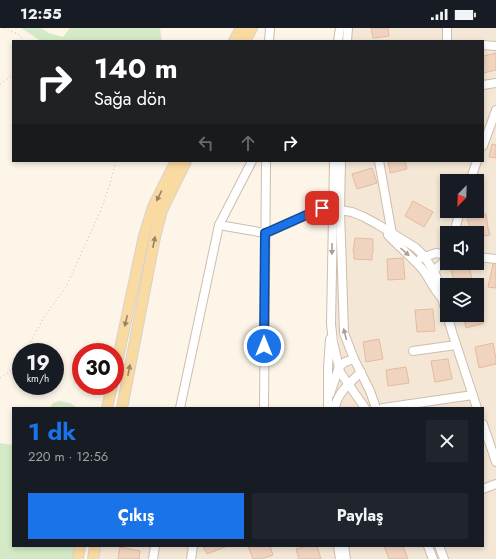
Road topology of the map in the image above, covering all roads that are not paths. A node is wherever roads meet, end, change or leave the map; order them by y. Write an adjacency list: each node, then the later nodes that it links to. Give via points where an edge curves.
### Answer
1 (241, 28): 7 (main road)
2 (252, 28): 8 (main road)
3 (270, 28): 9 (street)
4 (340, 28): 10 (street)
5 (348, 28): 11 (street)
6 (447, 28): 12 (street)
7 (235, 40)
8 (246, 40)
9 (269, 40)
10 (338, 40)
11 (347, 40)
12 (447, 40)
13 (484, 46): 14 (street)
14 (496, 46)
15 (496, 82): 16 (street)
16 (484, 85)
17 (496, 110): 18 (street)
18 (487, 126): 19 (street)
19 (484, 141)
20 (176, 162): 46 (main road, one-way to 46, via 153,207 144,236)
21 (186, 162): 57 (main road, one-way to 21, via 154,237 162,210)
22 (251, 162): 31 (street)
23 (266, 162): 32 (street)
24 (334, 162): 29 (street)
25 (341, 162): 29 (street)
26 (380, 162): 33 (street)
27 (478, 162): 28 (street)
28 (473, 174)
29 (336, 210): 30 (street, via 352,212); 32 (street, via 322,208); 45 (street, one-way to 45); 49 (street, one-way to 29, via 343,328)
30 (377, 224): 33 (street); 38 (street, one-way to 38)
31 (219, 225): 32 (street); 58 (street)
32 (265, 233): 59 (street)
33 (392, 234): 35 (street, via 416,248)
34 (440, 254): 35 (street)
35 (424, 256): 38 (street); 40 (street)
36 (484, 258): 37 (street)
37 (496, 259)
38 (416, 262): 41 (street)
39 (440, 265): 40 (street)
40 (434, 271): 41 (street); 42 (street)
41 (424, 272): 43 (street)
42 (440, 287)
43 (440, 296)
44 (449, 322): 47 (street)
45 (331, 324): 50 (street); 55 (street)
46 (121, 343)
47 (456, 345): 48 (street); 54 (street)
48 (413, 351)
49 (354, 359): 50 (street); 51 (street)
50 (339, 367): 52 (street); 55 (street)
51 (360, 372): 52 (street); 62 (street)
52 (349, 384): 60 (street); 61 (street)
53 (110, 395): 56 (main road)
54 (473, 395): 63 (street); 64 (street)
55 (328, 404)
56 (107, 407)
57 (122, 407)
58 (180, 407)
59 (264, 407)
60 (334, 407)
61 (364, 407)
62 (376, 407)
63 (390, 407)
64 (478, 407)
65 (484, 426): 66 (street)
66 (494, 451): 67 (street)
67 (496, 462)
68 (496, 484): 69 (street)
69 (484, 489)
70 (80, 547): 78 (main road)
71 (95, 547): 79 (main road)
72 (155, 547): 80 (street)
73 (192, 547): 81 (street)
74 (338, 547): 82 (street)
75 (344, 547): 83 (street)
76 (428, 547): 84 (street)
77 (439, 547): 85 (street)
78 (78, 559)
79 (93, 559)
80 (153, 559)
81 (191, 559)
82 (340, 559)
83 (346, 559)
84 (433, 559)
85 (444, 559)

